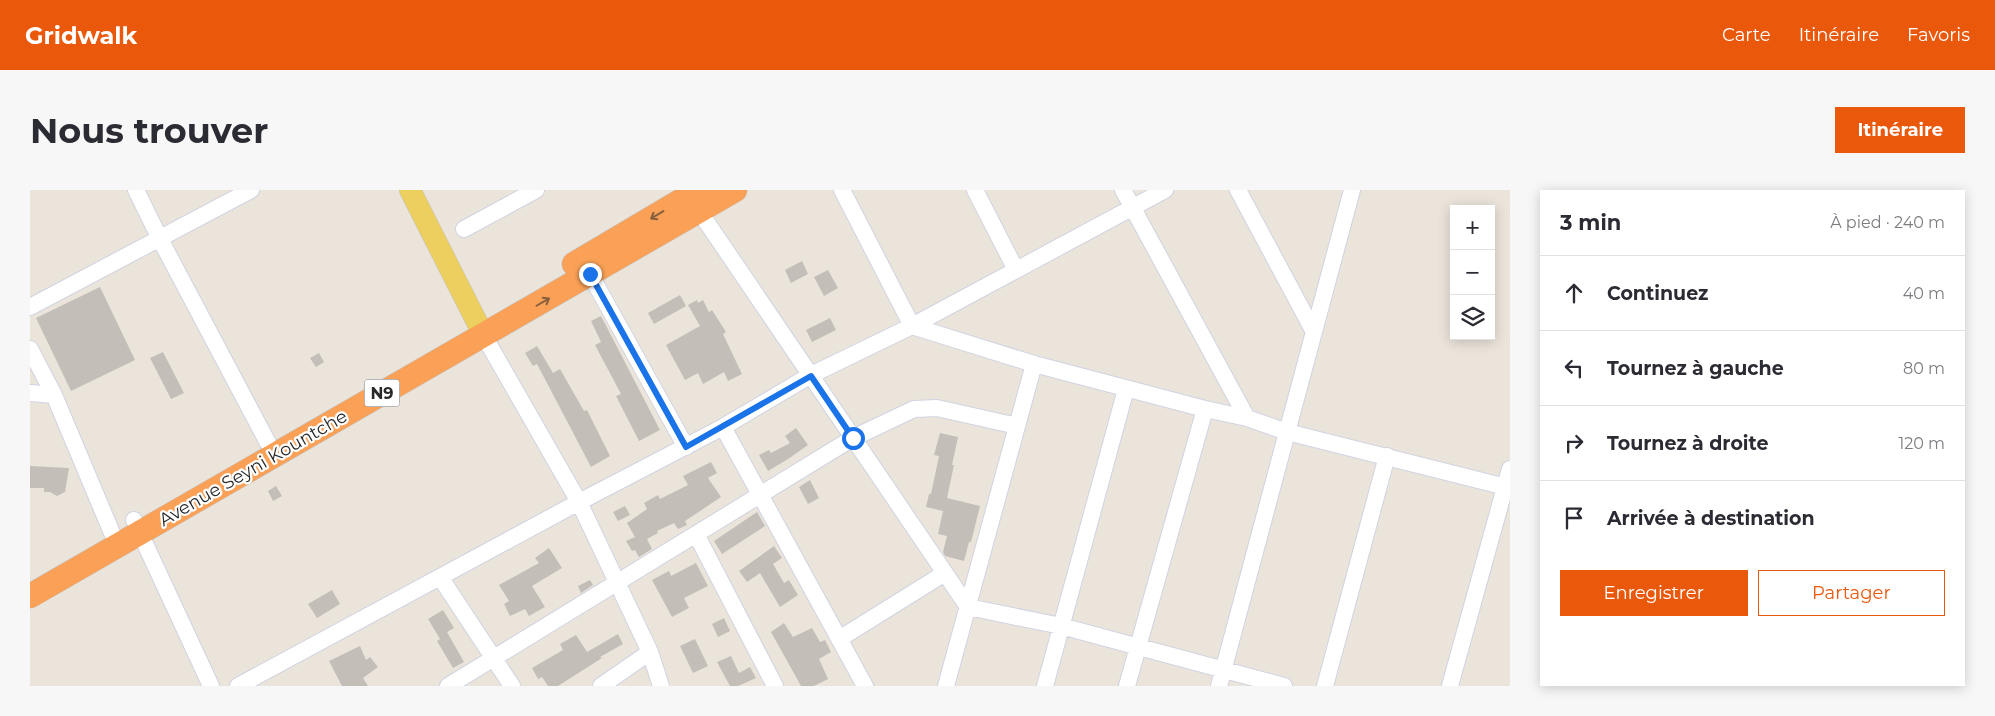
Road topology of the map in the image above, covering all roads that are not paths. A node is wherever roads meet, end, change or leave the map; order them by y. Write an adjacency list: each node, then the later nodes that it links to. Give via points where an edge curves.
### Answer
1 (136, 190): 15 (street)
2 (251, 190): 15 (street)
3 (410, 190): 20 (main road)
4 (536, 190): 14 (street)
5 (735, 190): 12 (highway, Avenue Seyni Kountche / N9)
6 (842, 190): 19 (street)
7 (975, 190): 16 (street)
8 (1123, 190): 13 (street)
9 (1165, 190): 13 (street)
10 (1238, 190): 21 (street)
11 (1352, 190): 21 (street)
12 (693, 197): 17 (highway, Avenue Seyni Kountche / N9); 20 (highway, Avenue Seyni Kountche / N9, one-way to 20); 24 (street)
13 (1133, 208): 16 (street); 29 (street)
14 (464, 229)
15 (160, 239): 18 (street); 34 (street)
16 (1016, 270): 19 (street)
17 (590, 274): 20 (highway, Avenue Seyni Kountche / N9, one-way to 17); 35 (street)
18 (30, 307)
19 (912, 326): 23 (street); 24 (street)
20 (480, 329): 34 (highway, Avenue Seyni Kountche / N9); 40 (street); 41 (highway, Avenue Seyni Kountche / N9, via 275,454)
21 (1314, 332): 32 (street)
22 (30, 350): 27 (street)
23 (1034, 364): 25 (street); 30 (street)
24 (811, 376): 31 (street); 33 (street)
25 (1126, 389): 28 (street); 50 (street)
26 (30, 393): 27 (street)
27 (54, 395): 42 (street)
28 (1205, 409): 29 (street); 52 (street)
29 (1247, 418): 32 (street)
30 (1017, 426): 33 (street, via 937,408 914,409); 49 (street)
31 (723, 427): 35 (street); 39 (street)
32 (1287, 432): 36 (street); 55 (street)
33 (853, 438): 39 (street); 44 (street)
34 (268, 442): 41 (highway, Avenue Seyni Kountche / N9)
35 (686, 447): 40 (street)
36 (1387, 456): 38 (street); 69 (street)
37 (1510, 469): 38 (street)
38 (1507, 488): 70 (street)
39 (760, 495): 43 (street); 51 (street)
40 (579, 502): 45 (street); 47 (street)
41 (138, 527): 42 (highway, Avenue Seyni Kountche / N9); 48 (highway, Avenue Seyni Kountche / N9); 56 (street)
42 (112, 533): 46 (highway, Avenue Seyni Kountche / N9)
43 (696, 534): 47 (street); 62 (street)
44 (945, 573): 49 (street); 51 (street)
45 (440, 577): 54 (street); 57 (street)
46 (30, 579)
47 (617, 582): 53 (street); 54 (street)
48 (30, 596)
49 (968, 607): 50 (street); 64 (street)
50 (1061, 626): 52 (street); 65 (street)
51 (839, 640): 63 (street)
52 (1138, 646): 55 (street); 66 (street)
53 (650, 652): 60 (street); 61 (street)
54 (493, 658): 58 (street); 59 (street)
55 (1223, 669): 67 (street); 68 (street)
56 (210, 686)
57 (238, 686)
58 (448, 686)
59 (512, 686)
60 (601, 686)
61 (661, 686)
62 (775, 686)
63 (865, 686)
64 (946, 686)
65 (1045, 686)
66 (1127, 686)
67 (1219, 686)
68 (1284, 686)
69 (1325, 686)
70 (1450, 686)

